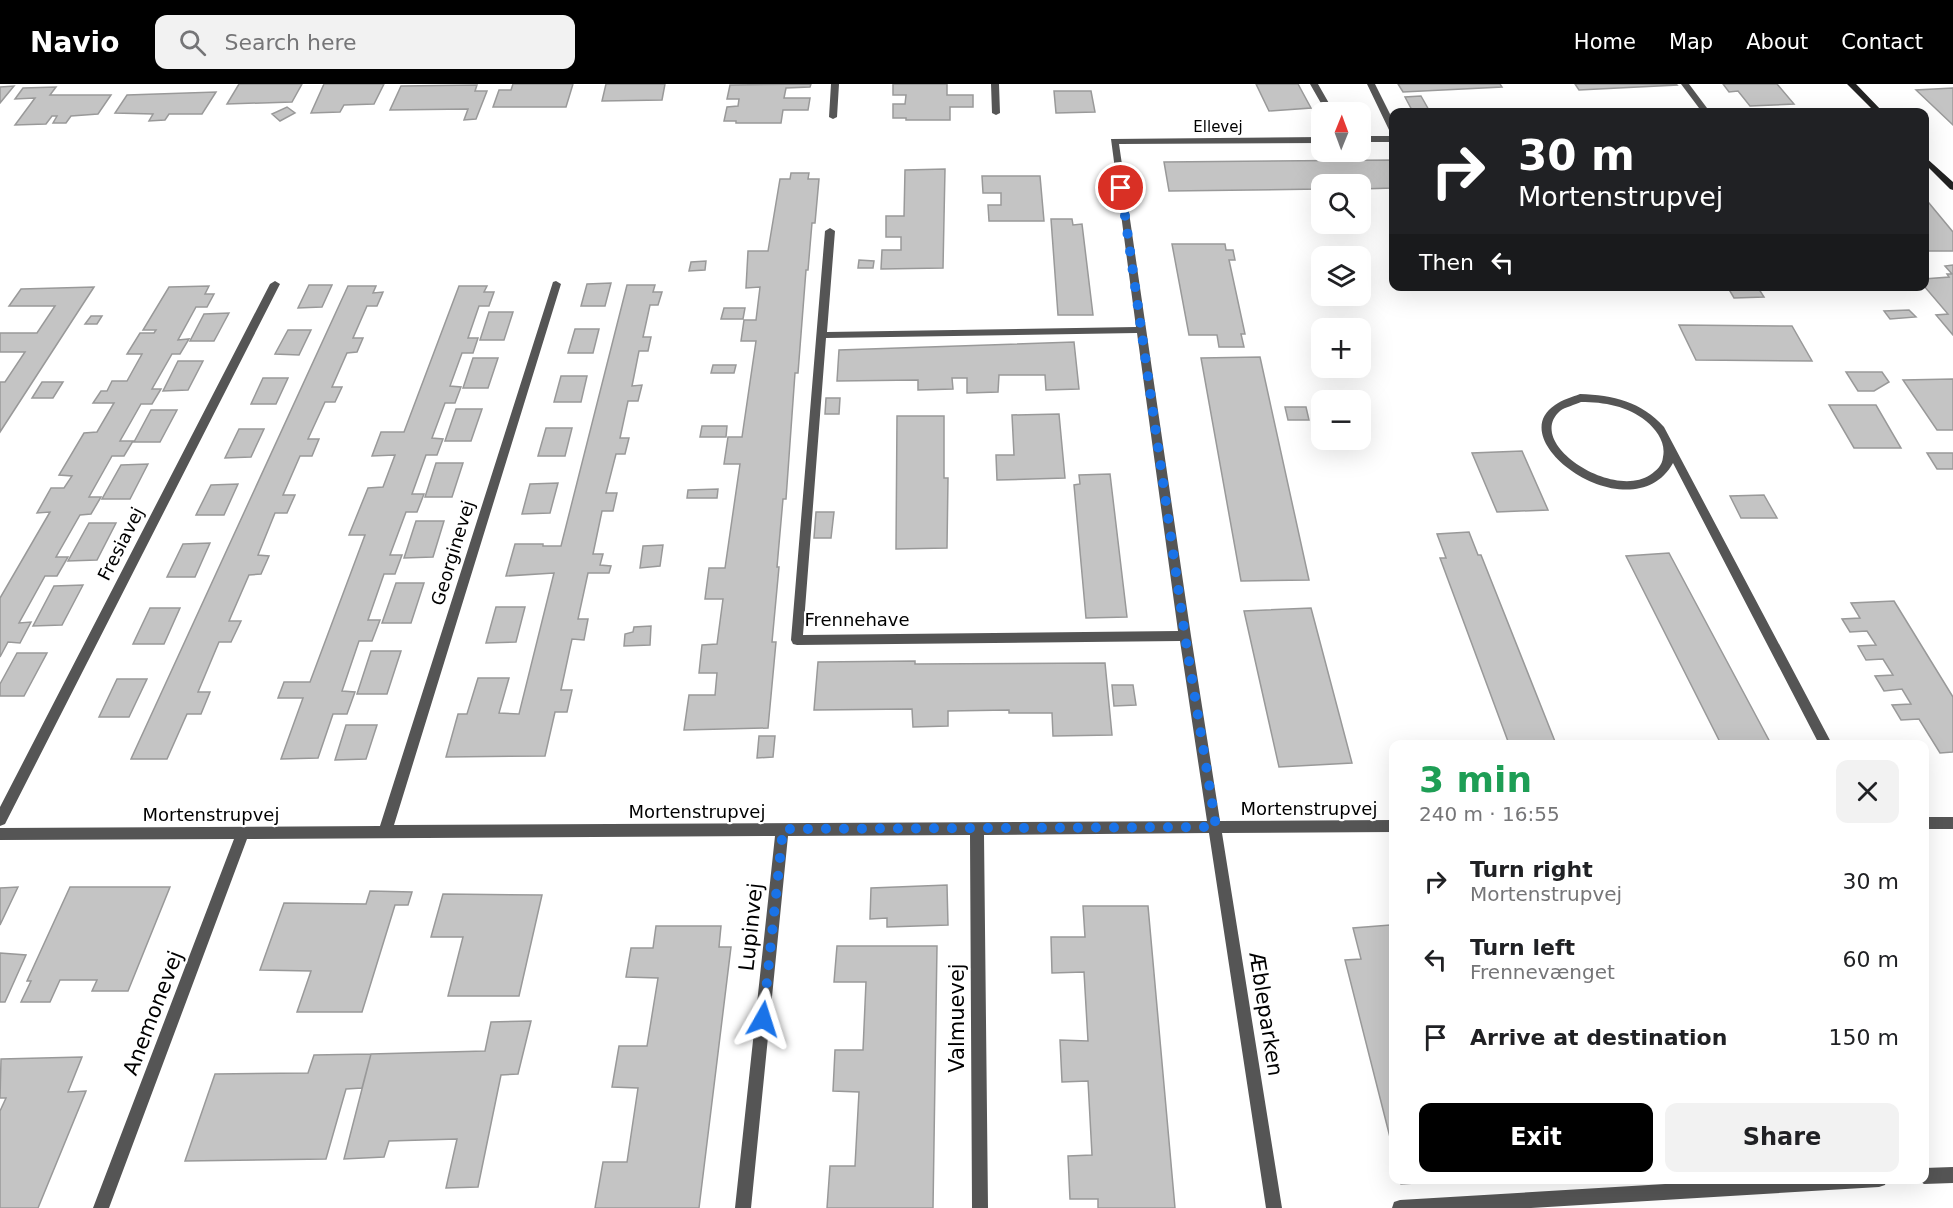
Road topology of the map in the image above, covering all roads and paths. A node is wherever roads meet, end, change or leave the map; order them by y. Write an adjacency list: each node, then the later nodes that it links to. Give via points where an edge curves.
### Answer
1 (835, 84): 11 (street)
2 (994, 84): 10 (street)
3 (1314, 84): 7 (street)
4 (1371, 84): 12 (street)
5 (1685, 84): 8 (street)
6 (1851, 84): 9 (main road)
7 (1324, 102)
8 (1703, 108)
9 (1875, 108)
10 (996, 113)
11 (833, 117)
12 (1389, 122)
13 (1371, 139): 14 (street)
14 (1389, 139)
15 (1311, 140): 16 (street, Ellevej)
16 (1114, 141): 22 (street, Æbleparken)
17 (1929, 163): 18 (main road)
18 (1953, 187)
19 (830, 231): 23 (street, Frennehave)
20 (275, 284): 27 (street, Fresiavej)
21 (556, 284): 34 (street, Georginevej)
22 (1142, 330): 23 (street); 25 (street, Æbleparken)
23 (822, 335): 25 (street, Frennehave, via 797,640)
24 (1665, 437): 24 (street, via 1640,411 1600,398 1564,402 1552,411 1546,423 1556,453 1570,467 1610,484 1630,486 1661,475 1669,464); 26 (street)
25 (1185, 636): 31 (street, Æbleparken)
26 (1824, 740)
27 (0, 820)
28 (1929, 823): 29 (street)
29 (1953, 823)
30 (1389, 826): 31 (street, Mortenstrupvej)
31 (1216, 827): 32 (street, Mortenstrupvej); 43 (street, Æbleparken)
32 (977, 828): 33 (street, Mortenstrupvej); 42 (street, Valmuevej)
33 (783, 829): 34 (street, Mortenstrupvej); 41 (street, Lupinvej)
34 (385, 832): 35 (street, Mortenstrupvej)
35 (243, 833): 36 (street, Mortenstrupvej); 40 (street, Anemonevej)
36 (0, 834)
37 (1953, 1175): 38 (street)
38 (1929, 1176)
39 (1796, 1184): 44 (street)
40 (101, 1208)
41 (743, 1208)
42 (980, 1208)
43 (1275, 1208)
44 (1400, 1208)

